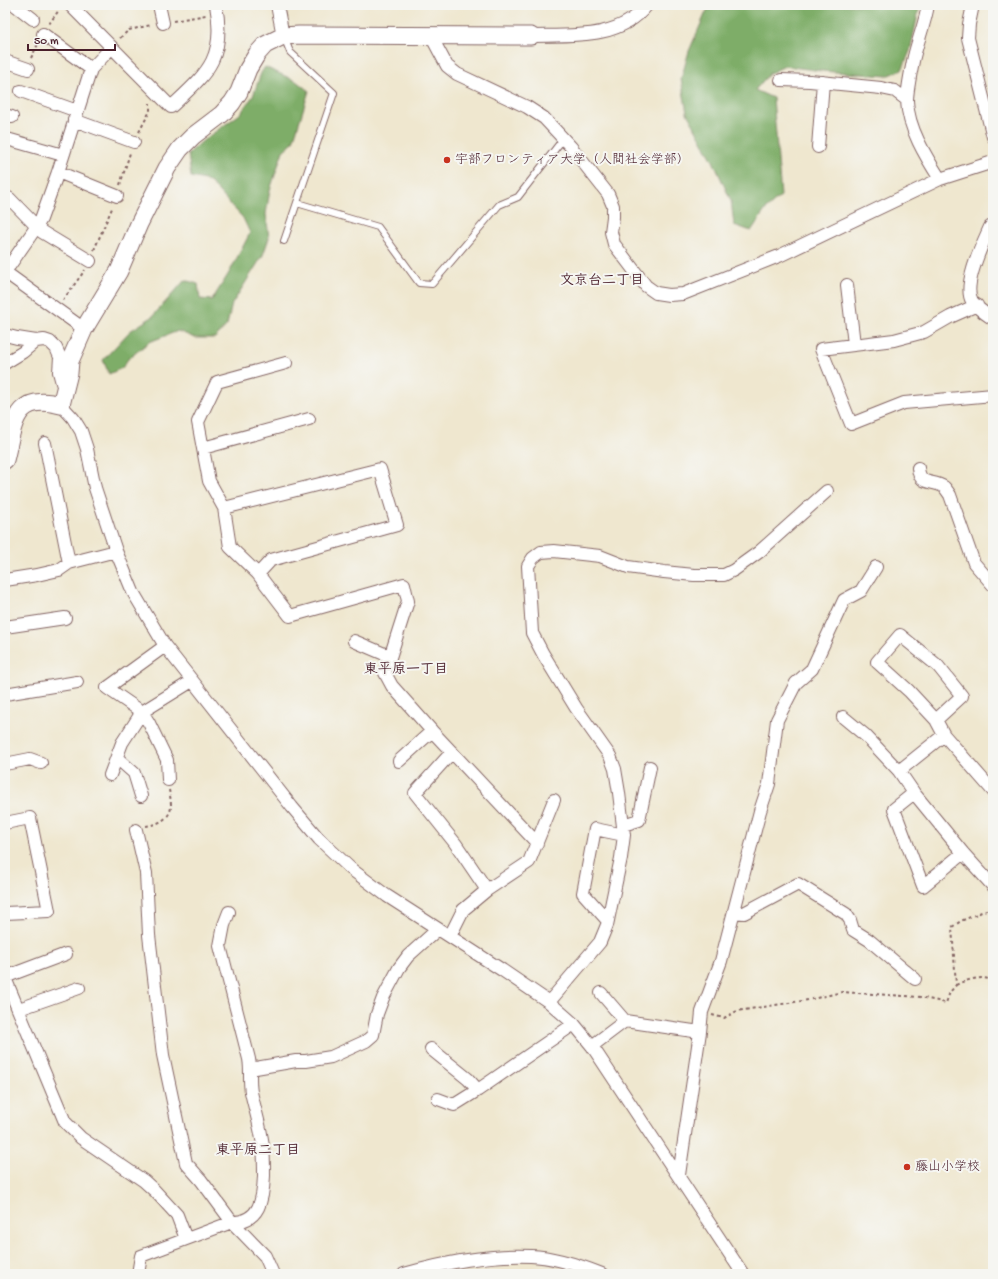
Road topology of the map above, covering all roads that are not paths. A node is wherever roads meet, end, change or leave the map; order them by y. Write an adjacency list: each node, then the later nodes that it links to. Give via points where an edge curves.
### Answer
1 (15, 5): 9 (street)
2 (70, 5): 15 (street)
3 (159, 5): 10 (street)
4 (216, 5): 15 (street, via 219,36 213,61 201,79 171,108)
5 (277, 5): 12 (street)
6 (647, 5): 14 (street, via 619,27 594,33)
7 (928, 5): 22 (street, via 927,17 913,61)
8 (973, 5): 24 (street, via 968,38)
9 (33, 19)
10 (163, 23)
11 (43, 34): 18 (street)
12 (283, 36): 13 (street); 35 (lane, via 290,52 334,93); 44 (street, via 265,45 256,54 232,103 194,136 167,168 119,271)
13 (431, 36): 14 (street); 26 (street, via 447,66 457,74 527,107 544,118)
14 (531, 36)
15 (110, 48): 18 (street)
16 (5, 61): 17 (street)
17 (28, 69)
18 (91, 69): 23 (street)
19 (781, 80): 20 (street)
20 (823, 82): 22 (street, via 896,91); 28 (street)
21 (21, 91): 23 (street)
22 (907, 100): 32 (street, via 912,124 925,155)
23 (76, 116): 27 (street); 29 (street)
24 (993, 137)
25 (7, 138): 29 (street)
26 (563, 139): 32 (street, via 608,194 613,206 611,232 614,244 646,286 656,293 669,295 683,294 780,256); 35 (lane, via 518,197 499,205 432,284 419,283 378,227)
27 (134, 142)
28 (818, 147)
29 (63, 155): 31 (street)
30 (993, 162): 32 (street)
31 (58, 172): 34 (street); 37 (street)
32 (940, 179)
33 (5, 196): 37 (street)
34 (117, 196)
35 (297, 203): 38 (lane)
36 (993, 225): 42 (street, via 970,279 972,301)
37 (37, 226): 39 (street, via 42,232); 40 (street)
38 (284, 241)
39 (90, 261)
40 (5, 271): 44 (street)
41 (847, 285): 47 (street)
42 (977, 305): 43 (street); 47 (street, via 924,332 894,340)
43 (993, 319)
44 (84, 329): 50 (street, via 70,361)
45 (5, 334): 46 (street)
46 (36, 341): 48 (street); 50 (street, via 50,342 56,348 60,357 59,372)
47 (854, 344): 51 (street, via 821,349 851,424 904,403)
48 (5, 363)
49 (286, 363): 55 (street, via 217,382 198,422)
50 (66, 389): 52 (street)
51 (993, 396)
52 (61, 405): 56 (street, via 40,402 20,412 14,420); 60 (street, via 81,431 94,488)
53 (308, 419): 55 (street)
54 (45, 443): 61 (street)
55 (203, 448): 59 (street, via 209,482)
56 (5, 460)
57 (918, 468): 65 (street, via 922,479 944,488 950,495 974,563)
58 (828, 491): 94 (street, via 759,552 724,575 657,572 628,567 600,556 554,551 541,552 528,566 532,633 576,708 610,756 615,769)
59 (224, 508): 63 (street, via 230,547); 63 (street, via 380,469 397,525 271,560)
60 (116, 551): 61 (street); 69 (street, via 133,592)
61 (69, 563): 64 (street, via 59,570)
62 (876, 567): 100 (street, via 861,591 844,600 812,669 796,683 777,720 769,784)
63 (258, 574): 70 (street, via 290,616 404,584 408,601)
64 (5, 580)
65 (993, 585)
66 (65, 618): 67 (street)
67 (5, 627)
68 (354, 641): 70 (street)
69 (165, 646): 71 (street); 74 (street, via 107,688)
70 (389, 656): 77 (street, via 385,673 392,686)
71 (192, 681): 74 (street); 103 (street, via 319,839 381,891)
72 (77, 682): 73 (street)
73 (5, 694)
74 (142, 712): 80 (street, via 122,743); 87 (street, via 166,760)
75 (843, 717): 85 (street, via 866,736)
76 (936, 720): 76 (street, via 877,662 900,635 938,666 962,696); 78 (street)
77 (432, 731): 79 (street); 81 (street)
78 (944, 735): 85 (street); 88 (street)
79 (452, 752): 95 (street); 98 (street, via 415,793)
80 (116, 758): 86 (street); 90 (street, via 134,773)
81 (399, 761)
82 (41, 763): 83 (street, via 30,759)
83 (5, 764)
84 (650, 767): 94 (street, via 639,820)
85 (899, 771): 89 (street)
86 (110, 775)
87 (168, 780)
88 (993, 792)
89 (914, 793): 96 (street); 96 (street, via 894,809 923,886)
90 (141, 796)
91 (554, 800): 95 (street)
92 (5, 823): 101 (street, via 30,818 49,911)
93 (136, 830): 121 (street, via 146,873 149,935 163,1055 186,1163)
94 (624, 830): 102 (street); 102 (street, via 595,829 583,893)
95 (537, 843): 98 (street, via 529,862)
96 (963, 853): 97 (street)
97 (993, 888)
98 (487, 890): 104 (street, via 463,910)
99 (229, 912): 117 (street, via 220,946)
100 (734, 912): 107 (street, via 744,913 798,884 846,914 853,930 869,940); 114 (street, via 721,961 702,1012)
101 (5, 913)
102 (608, 921): 110 (street, via 600,942)
103 (438, 928): 104 (street); 117 (street, via 399,968 377,1014 373,1035 366,1042 331,1057)
104 (450, 936): 110 (street)
105 (66, 954): 106 (street)
106 (5, 977): 111 (street)
107 (915, 979)
108 (79, 988): 111 (street)
109 (600, 993): 112 (street)
110 (550, 1002): 113 (street)
111 (19, 1009): 122 (street, via 65,1122 81,1138 155,1191 177,1215)
112 (625, 1021): 114 (street); 115 (street)
113 (574, 1024): 115 (street); 118 (street)
114 (700, 1032): 120 (street)
115 (592, 1046): 120 (street)
116 (431, 1049): 118 (street)
117 (250, 1069): 121 (street, via 250,1083 263,1145 262,1199 258,1210 250,1217 240,1222)
118 (478, 1090): 119 (street, via 454,1105)
119 (438, 1099)
120 (679, 1175): 127 (street)
121 (232, 1222): 122 (street); 124 (street, via 265,1256)
122 (186, 1239): 123 (street, via 141,1256)
123 (138, 1274)
124 (273, 1274)
125 (404, 1274): 126 (street, via 470,1260 531,1256 585,1267)
126 (602, 1274)
127 (743, 1274)

